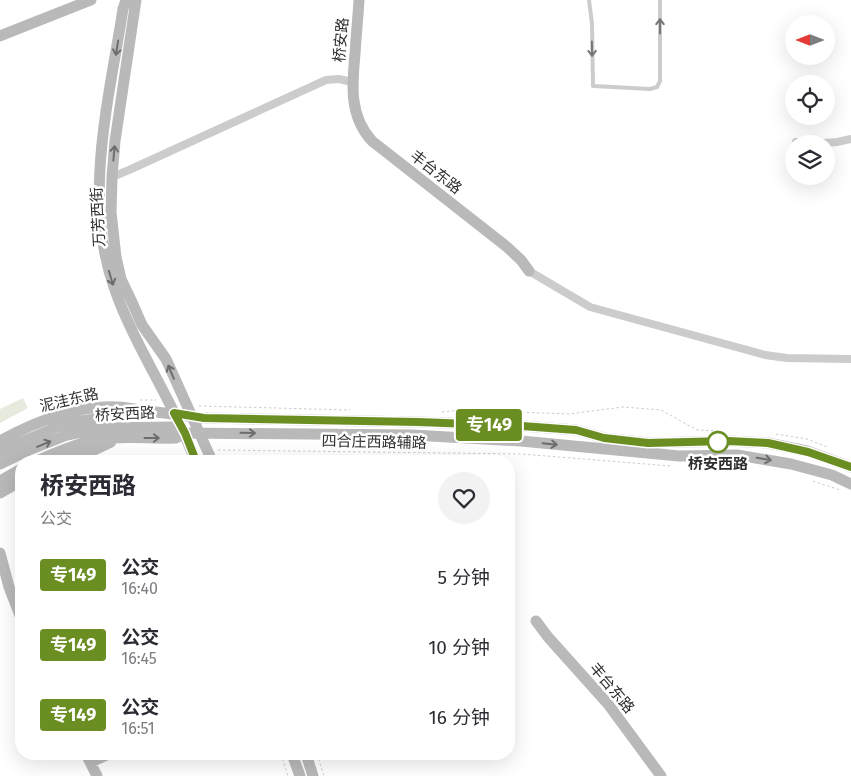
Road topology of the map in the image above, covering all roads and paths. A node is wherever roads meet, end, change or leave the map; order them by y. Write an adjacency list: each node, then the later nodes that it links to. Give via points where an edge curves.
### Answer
1 (91, 0): 7 (main road)
2 (126, 0): 15 (main road, 万芳西街, one-way to 15, via 101,147 101,226 115,291)
3 (136, 0): 11 (main road, 万芳西街, one-way to 3)
4 (359, 0): 8 (main road, 桥安路)
5 (589, 0): 6 (lane, one-way to 6, via 593,86 650,89 660,81)
6 (660, 0)
7 (0, 36)
8 (352, 82): 11 (street, via 326,80); 12 (main road, 丰台东路, via 352,96 363,132 507,247)
9 (851, 138): 10 (street)
10 (835, 142)
11 (112, 177): 16 (main road, 万芳西街, one-way to 11, via 166,359 142,325 121,279 111,212)
12 (529, 271): 13 (street, via 590,306 635,320 765,355)
13 (851, 359)
14 (148, 411): 15 (main road, 桥安西路); 20 (main road, 泥洼东路, via 92,407 41,421); 22 (main road, 桥安西路, via 66,424)
15 (174, 413): 16 (main road, 桥安西路); 17 (main road, 万芳西街)
16 (191, 416): 18 (main road, 万芳西街); 33 (main road, 桥安西路, via 522,426 576,430 604,438 648,443 768,443)
17 (185, 433): 18 (main road, 桥安西路); 19 (main road, one-way to 17, via 176,438); 23 (main road, 桥安西路, one-way to 17, via 67,435 101,428 172,427); 26 (main road, 万芳西街)
18 (199, 433): 27 (main road, 万芳西街); 38 (main road, 桥安西路, one-way to 38, via 412,435 521,441 679,456 737,455 832,475)
19 (117, 438): 24 (main road, via 95,440); 25 (main road)
20 (0, 441)
21 (217, 450): 30 (path, 四合庄西路辅路, via 521,454)
22 (0, 452)
23 (21, 455)
24 (50, 455)
25 (81, 455)
26 (194, 455)
27 (209, 455)
28 (15, 458): 29 (main road, 桥安西路, one-way to 28)
29 (0, 464)
30 (670, 466)
31 (704, 466): 32 (path)
32 (748, 467)
33 (851, 467)
34 (15, 472): 35 (main road)
35 (0, 481)
36 (814, 481): 38 (path)
37 (15, 484): 39 (main road)
38 (846, 487)
39 (0, 493)
40 (0, 553): 41 (main road)
41 (15, 602)
42 (536, 621): 53 (main road, 丰台东路, via 608,704)
43 (90, 760): 48 (main road)
44 (283, 760): 49 (path)
45 (294, 760): 50 (main road)
46 (308, 760): 51 (main road)
47 (319, 760): 52 (path)
48 (97, 776)
49 (288, 776)
50 (300, 776)
51 (313, 776)
52 (324, 776)
53 (661, 776)

